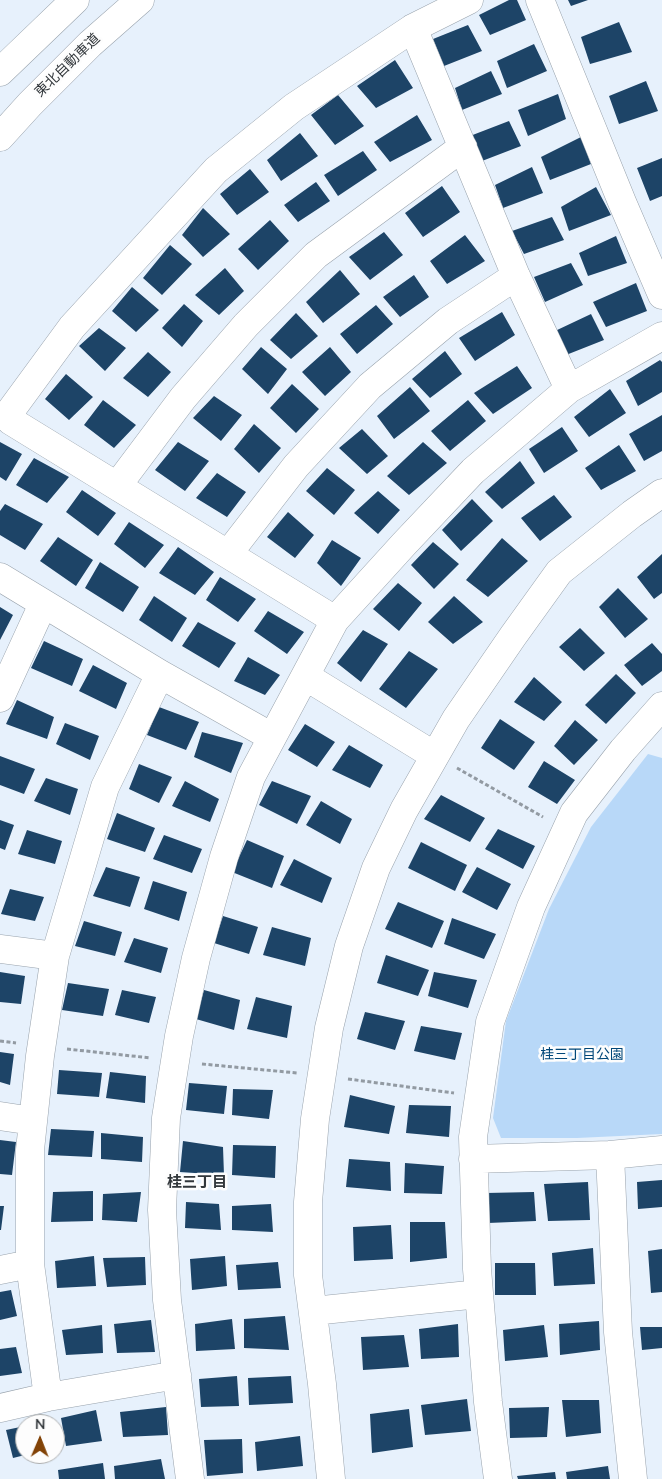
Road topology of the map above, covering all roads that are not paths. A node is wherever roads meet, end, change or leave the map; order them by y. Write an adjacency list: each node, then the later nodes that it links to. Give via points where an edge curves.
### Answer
1 (75, 0): 6 (main road)
2 (140, 0): 7 (main road, 東北自動車道, via 90,44)
3 (469, 0): 5 (main road)
4 (540, 0): 10 (main road)
5 (413, 28): 8 (main road); 13 (main road, via 294,107 216,170 72,327 9,413 11,421)
6 (0, 72)
7 (0, 137)
8 (463, 147): 9 (main road); 13 (main road, via 316,255 220,354)
9 (516, 276): 12 (main road); 15 (main road, via 448,321 370,386 296,466)
10 (662, 295)
11 (662, 336): 12 (main road)
12 (569, 389): 18 (main road, via 473,471)
13 (117, 486): 15 (main road)
14 (662, 493): 24 (main road, via 560,572 466,704)
15 (228, 554): 18 (main road)
16 (0, 577): 17 (main road)
17 (43, 604): 19 (main road); 21 (main road)
18 (335, 620): 20 (main road)
19 (160, 674): 23 (main road); 26 (main road, via 105,787)
20 (305, 676): 23 (main road); 24 (main road)
21 (0, 698)
22 (662, 706): 31 (main road, via 574,813 531,907 490,1022)
23 (272, 737): 36 (main road, via 251,777 224,857 196,958 166,1118 162,1210 167,1300)
24 (435, 756): 35 (main road, via 376,868 349,946 329,1028 315,1119 308,1202 308,1275)
25 (0, 949): 26 (main road)
26 (55, 956): 28 (main road)
27 (0, 1116): 28 (main road)
28 (33, 1121): 32 (main road)
29 (662, 1150): 30 (main road)
30 (610, 1155): 31 (main road); 42 (main road, via 618,1332)
31 (473, 1158): 34 (main road)
32 (30, 1264): 33 (main road); 37 (main road)
33 (0, 1270)
34 (479, 1294): 35 (main road); 41 (main road)
35 (313, 1311): 40 (main road)
36 (177, 1375): 37 (main road); 39 (main road)
37 (48, 1397): 38 (main road)
38 (0, 1408)
39 (190, 1479)
40 (331, 1479)
41 (498, 1479)
42 (632, 1479)

